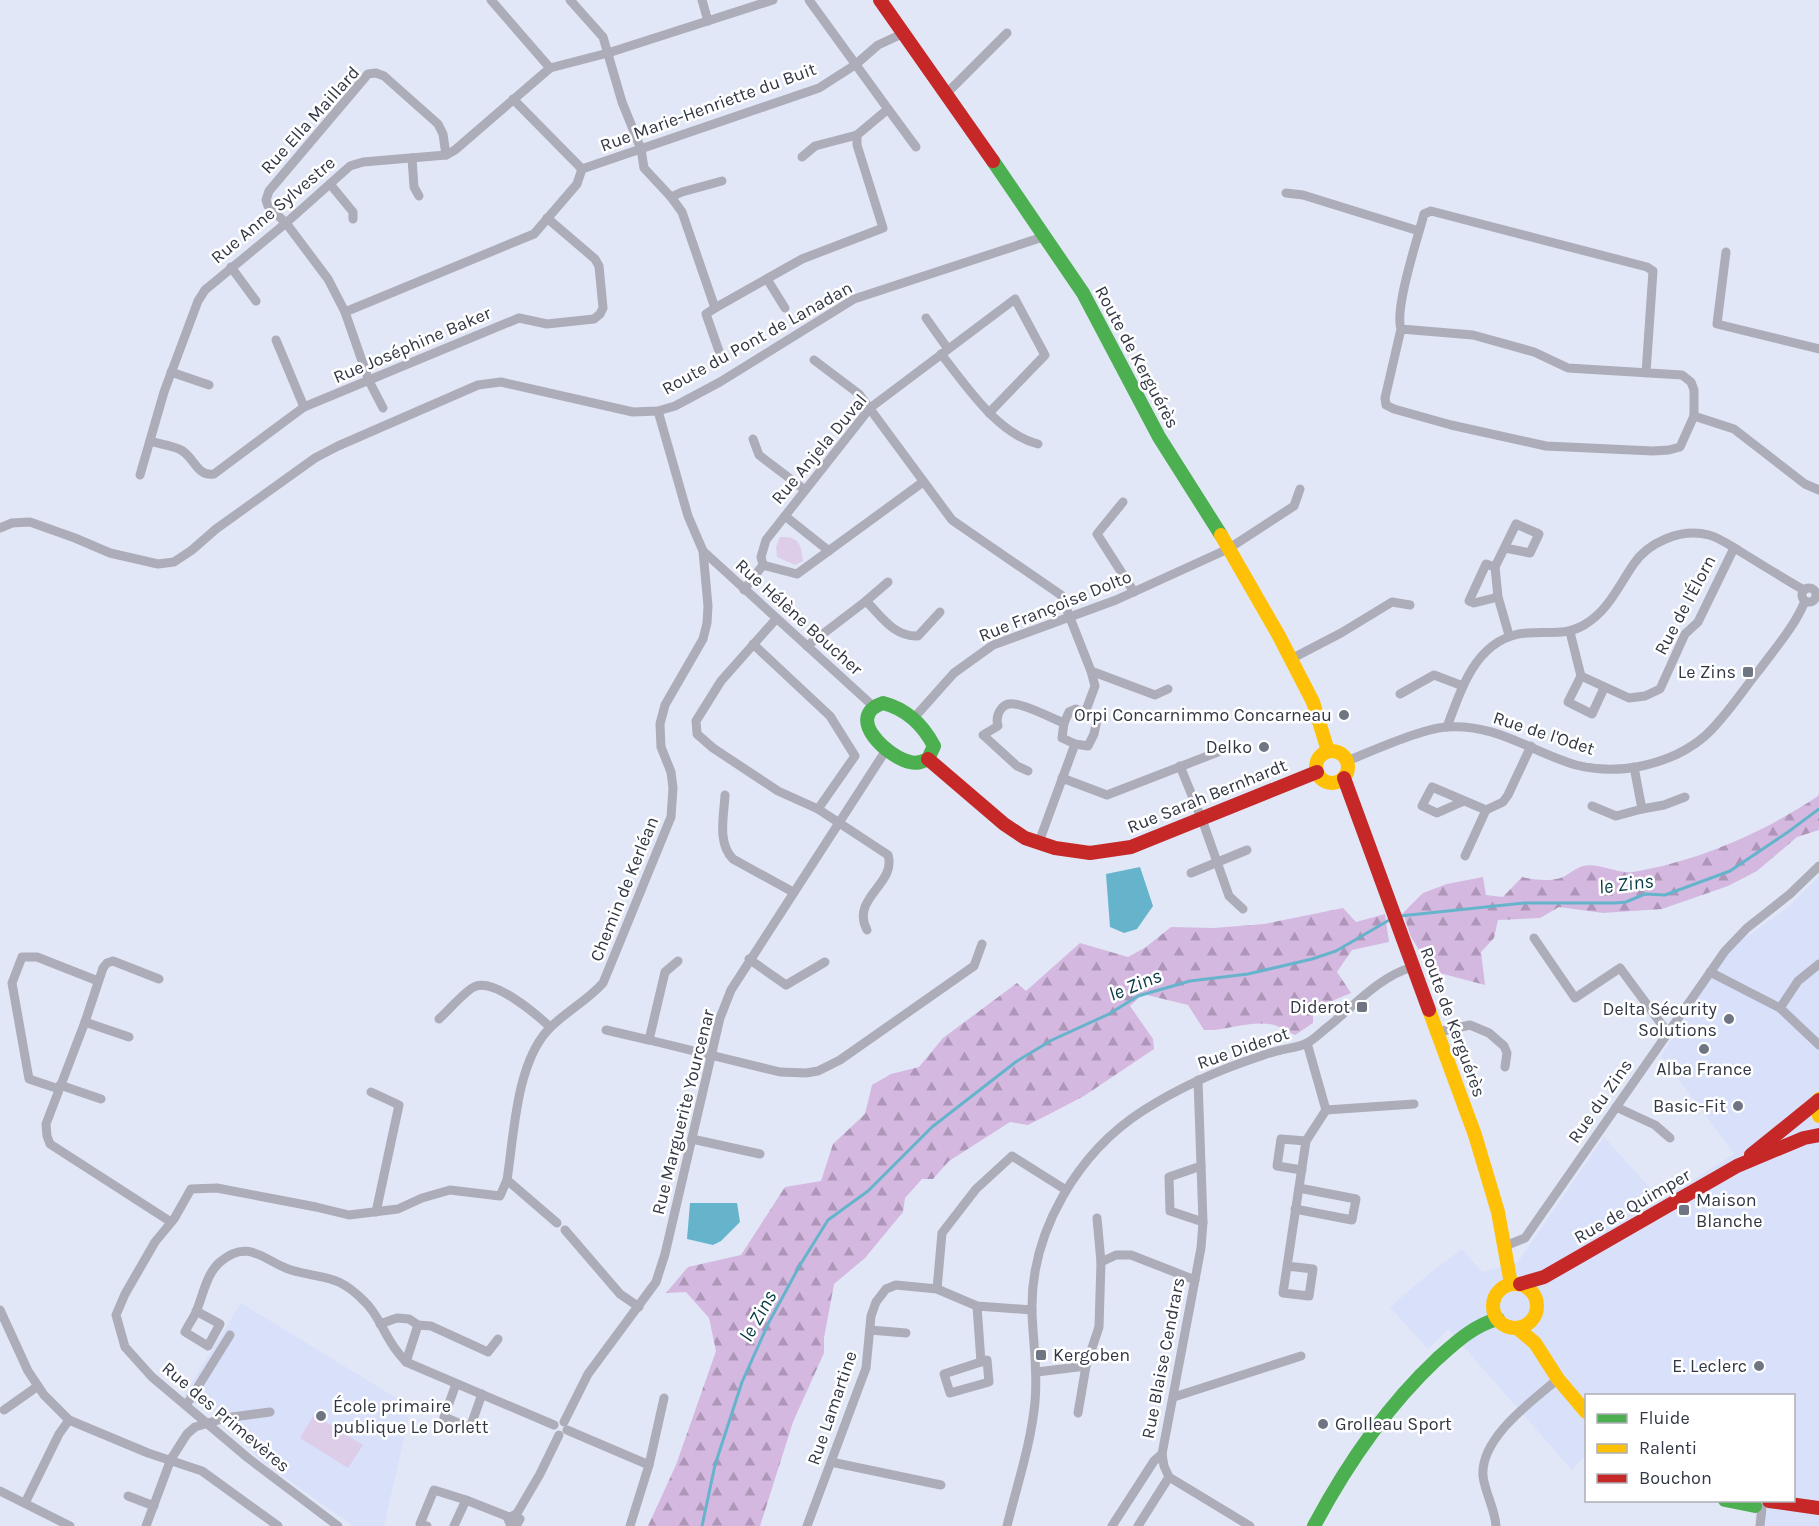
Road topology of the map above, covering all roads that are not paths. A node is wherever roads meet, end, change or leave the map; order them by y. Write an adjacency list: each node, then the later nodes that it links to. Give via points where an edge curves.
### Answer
1 (491, 0): 12 (street)
2 (570, 0): 10 (street, via 603,37)
3 (702, 0): 7 (street)
4 (773, 0): 7 (street)
5 (809, 0): 11 (street)
6 (880, 0): 8 (street, Route de Kerguérès)
7 (708, 21): 10 (street)
8 (904, 33): 11 (street, Rue Marie-Henriette du Buit, via 878,45); 13 (street, Route de Kerguérès)
9 (1007, 33): 13 (street)
10 (608, 54): 12 (street); 18 (street)
11 (855, 65): 15 (street); 18 (street, Rue Marie-Henriette du Buit, via 819,88)
12 (550, 68): 14 (street)
13 (947, 93): 32 (street, Route de Kerguérès)
14 (513, 99): 19 (street); 22 (street, Rue Marie-Henriette du Buit)
15 (888, 110): 16 (street); 17 (street)
16 (857, 135): 20 (street, via 815,146); 35 (street, via 883,228 802,259)
17 (916, 147)
18 (641, 149): 22 (street, Rue Marie-Henriette du Buit); 27 (street, via 644,168)
19 (446, 155): 21 (street, Rue Anne Sylvestre); 30 (street, Rue Ella Maillard, via 438,124 384,76 368,75 269,191 268,206)
20 (802, 157)
21 (412, 158): 24 (street, Rue Anne Sylvestre, via 350,166); 26 (street, via 414,187)
22 (582, 169): 28 (street, Rue Marie-Henriette du Buit, via 577,184)
23 (722, 181): 27 (street)
24 (330, 184): 29 (street, via 353,212); 30 (street, Rue Anne Sylvestre)
25 (1286, 193): 31 (street)
26 (419, 196)
27 (671, 197): 37 (street, via 682,212)
28 (547, 218): 39 (street, Rue Marie-Henriette du Buit, via 534,234); 49 (street, Rue Joséphine Baker, via 595,258 603,308 600,314 594,319 547,324 519,318)
29 (353, 219)
30 (286, 223): 34 (street, Rue Anne Sylvestre); 39 (street, via 328,279)
31 (1419, 231): 41 (street, via 1398,321); 48 (street, via 1424,214 1431,211 1647,267 1653,272)
32 (1043, 237): 54 (street, Route du Pont de Lanadan, via 854,299 720,382); 70 (street, Route de Kerguérès, via 1083,293 1159,437)
33 (1725, 252): 43 (street, via 1717,324)
34 (231, 267): 36 (street); 47 (street, Rue Anne Sylvestre, via 205,290 198,302)
35 (767, 279): 37 (street); 38 (street)
36 (256, 301)
37 (715, 308): 44 (street, via 706,314)
38 (785, 308)
39 (345, 312): 49 (street)
40 (926, 318): 45 (street)
41 (1401, 329): 48 (street, via 1473,335 1534,352 1568,368); 56 (street, via 1385,398 1386,405 1394,409 1546,446 1653,451 1680,447)
42 (276, 340): 51 (street)
43 (1819, 349)
44 (719, 351)
45 (944, 351): 53 (street, Rue Anjela Duval); 55 (street); 55 (street, Rue Anjela Duval, via 1015,299 1045,355)
46 (814, 360): 53 (street, via 859,394)
47 (171, 372): 50 (street); 58 (street, Rue Anne Sylvestre)
48 (1646, 372): 56 (street, via 1682,375 1691,382)
49 (369, 381): 51 (street, Rue Joséphine Baker); 52 (street)
50 (209, 385)
51 (304, 407): 58 (street, Rue Joséphine Baker, via 214,474 202,472 180,449)
52 (383, 408)
53 (870, 408): 61 (street); 63 (street, Rue Anjela Duval)
54 (658, 411): 67 (street, Route du Pont de Lanadan, via 633,411 501,382 478,385 315,458 174,562 158,564 110,554 30,522); 71 (street, Chemin de Kerléan, via 688,516)
55 (989, 412): 59 (street, via 1027,441)
56 (1694, 416): 64 (street, via 1734,429 1805,484)
57 (753, 439): 63 (street, via 759,455)
58 (150, 441): 60 (street, Rue Anne Sylvestre)
59 (1038, 444)
60 (140, 475)
61 (923, 482): 72 (street); 85 (street, via 952,520 1061,596)
62 (1300, 489): 70 (street, Rue Françoise Dolto, via 1294,506)
63 (806, 490): 66 (street, Rue Anjela Duval)
64 (1819, 490)
65 (1123, 502): 78 (street, via 1097,534)
66 (785, 516): 72 (street); 73 (street, Rue Anjela Duval, via 766,540)
67 (0, 528)
68 (1504, 548): 74 (street)
69 (1734, 548): 77 (street); 87 (street, via 1697,533 1668,538 1651,546 1633,564 1604,609); 95 (street, Rue de l'Élorn, via 1698,622 1684,634 1660,689 1629,698)
70 (1228, 549): 78 (street, Rue Françoise Dolto); 91 (street, Route de Kerguérès)
71 (703, 551): 76 (street, Rue Hélène Boucher); 147 (street, Chemin de Kerléan, via 708,606 705,631 665,705 660,724 661,747 674,788 670,817 603,983 585,1002)
72 (829, 551): 73 (street, via 797,574)
73 (763, 565): 76 (street, Rue Anjela Duval)
74 (1495, 567): 80 (street); 80 (street, via 1486,564 1469,601)
75 (888, 582): 81 (street)
76 (744, 590): 86 (street, Rue Hélène Boucher)
77 (1804, 590): 79 (street, via 1810,588); 82 (street)
78 (1134, 592): 85 (street, Rue Françoise Dolto)
79 (1818, 594): 82 (street, via 1814,600)
80 (1498, 597): 88 (street)
81 (866, 601): 84 (street, via 898,633 909,636 918,636); 90 (street)
82 (1805, 601): 111 (street, Rue de l'Odet, via 1788,631 1705,736 1676,756)
83 (1410, 605): 91 (street, via 1392,602)
84 (940, 612)
85 (1069, 616): 92 (street); 100 (street, Rue Françoise Dolto, via 993,645 970,660)
86 (776, 619): 89 (street); 90 (street, Rue Hélène Boucher)
87 (1570, 632): 88 (street); 93 (street)
88 (1509, 635): 94 (street, via 1484,652)
89 (753, 644): 120 (street, via 830,716 855,756); 120 (street, via 721,681 696,721 697,734 778,791)
90 (807, 646): 98 (street, Rue Hélène Boucher)
91 (1291, 659): 106 (street, Route de Kerguérès, via 1313,702)
92 (1091, 671): 96 (street, via 1155,695); 99 (street, via 1095,686)
93 (1581, 676): 95 (street, Rue de l'Élorn); 95 (street, via 1568,702 1592,714)
94 (1463, 686): 97 (street, via 1434,675); 102 (street)
95 (1604, 688)
96 (1168, 689)
97 (1400, 694)
98 (873, 706): 100 (street, via 894,704); 105 (street, via 866,722 868,730)
99 (1085, 713): 101 (street, via 1072,710); 103 (street, via 1098,720 1094,734 1088,746)
100 (913, 719): 108 (street, via 929,734 934,746)
101 (1064, 723): 103 (street, via 1062,738); 112 (street, via 1013,703 999,711 998,726 983,735)
102 (1447, 727): 104 (street, Rue de l'Odet, via 1503,735); 109 (street, Rue de l'Odet)
103 (1075, 744): 114 (street)
104 (1531, 746): 111 (street, Rue de l'Odet, via 1577,765); 122 (street, via 1508,795)
105 (888, 747): 108 (street, via 915,765); 124 (street, Rue Marguerite Yourcenar)
106 (1328, 751): 109 (street, via 1342,754); 113 (street, via 1319,757)
107 (1218, 752): 110 (street)
108 (928, 759): 125 (street, Rue Sarah Bernhardt, via 1005,825)
109 (1347, 762): 115 (street)
110 (1180, 766): 114 (street, via 1107,795); 123 (street)
111 (1634, 767): 121 (street)
112 (1028, 771)
113 (1317, 772): 115 (street, via 1329,783); 123 (street, Rue Sarah Bernhardt)
114 (1062, 778): 125 (street)
115 (1344, 778): 140 (street, Route de Kerguérès)
116 (725, 795): 131 (street, via 726,852)
117 (1685, 797): 121 (street)
118 (1464, 801): 122 (street)
119 (1592, 806): 121 (street, via 1616,816)
120 (818, 809): 124 (street)
121 (1642, 809)
122 (1486, 810): 127 (street)
123 (1201, 819): 125 (street, Rue Sarah Bernhardt, via 1131,847 1090,853); 128 (street)
124 (838, 823): 131 (street, Rue Marguerite Yourcenar); 133 (street, via 888,855 890,862 863,909)
125 (1039, 842)
126 (1247, 850): 128 (street)
127 (1465, 856)
128 (1217, 862): 130 (street); 132 (street, via 1229,896)
129 (1819, 866): 141 (street, Rue du Zins, via 1747,928)
130 (1191, 873)
131 (793, 892): 136 (street, Rue Marguerite Yourcenar)
132 (1243, 909)
133 (867, 930)
134 (1534, 938): 150 (street, via 1575,998 1620,968)
135 (982, 944): 155 (street, via 974,966 840,1060 818,1071 780,1072)
136 (749, 959): 138 (street, via 786,985); 155 (street, Rue Marguerite Yourcenar, via 731,990)
137 (678, 961): 152 (street, via 665,972)
138 (825, 962)
139 (1819, 964): 144 (street, via 1798,981)
140 (1413, 967): 149 (street, Route de Kerguérès); 153 (street, Rue Diderot, via 1390,975)
141 (1710, 972): 144 (street, via 1768,1008); 150 (street, Rue du Zins)
142 (159, 979): 143 (street, via 112,961)
143 (98, 981): 146 (street); 158 (street, via 37,957 22,957 12,983 29,1079)
144 (1780, 1008): 154 (street)
145 (439, 1019): 147 (street, via 474,987 488,985 529,1008)
146 (85, 1022): 151 (street); 158 (street)
147 (550, 1027): 174 (street, Chemin de Kerléan, via 532,1053 522,1078)
148 (606, 1030): 152 (street)
149 (1438, 1032): 156 (street, via 1470,1025 1490,1033 1504,1046); 182 (street, Route de Kerguérès, via 1490,1183)
150 (1668, 1033): 163 (street, Rue du Zins)
151 (129, 1037)
152 (650, 1040): 155 (street)
153 (1307, 1043): 157 (street, Rue Diderot); 164 (street)
154 (1819, 1045)
155 (711, 1054): 168 (street, Rue Marguerite Yourcenar)
156 (1505, 1067)
157 (1198, 1080): 171 (street, Rue Blaise Cendrars); 176 (street, Rue Diderot, via 1144,1110 1109,1136)
158 (60, 1087): 160 (street); 180 (street, via 46,1124 50,1144)
159 (370, 1092): 178 (street, via 399,1105)
160 (101, 1099)
161 (1819, 1100): 165 (street); 172 (street, Rue de Quimper)
162 (1414, 1104): 164 (street)
163 (1616, 1107): 167 (street, via 1655,1125); 182 (street, Rue du Zins, via 1525,1238)
164 (1326, 1110): 169 (street)
165 (1819, 1116)
166 (1819, 1135): 172 (street, Rue de Quimper)
167 (1670, 1138)
168 (692, 1139): 170 (street); 192 (street, Rue Marguerite Yourcenar, via 665,1254 656,1282)
169 (1306, 1141): 173 (street); 173 (street, via 1281,1139 1277,1166)
170 (760, 1154)
171 (1202, 1166): 181 (street, Rue Blaise Cendrars); 181 (street, via 1169,1177 1170,1211)
172 (1737, 1166): 185 (street, Rue de Quimper)
173 (1302, 1170): 175 (street)
174 (507, 1180): 178 (street, via 500,1196 450,1190 398,1209); 192 (street, via 561,1227 620,1294)
175 (1299, 1188): 177 (street); 177 (street, via 1356,1199 1352,1220)
176 (1065, 1190): 188 (street, via 1012,1156 978,1188 942,1233); 194 (street, Rue Diderot, via 1041,1249)
177 (1295, 1209): 184 (street)
178 (376, 1212): 180 (street, via 349,1215 217,1188 191,1189)
179 (1096, 1218): 183 (street)
180 (171, 1222): 224 (street, Rue des Primevères, via 150,1251 116,1315 125,1347 152,1377)
181 (1203, 1222): 186 (street, Rue Blaise Cendrars)
182 (1505, 1246): 187 (street, Route de Kerguérès)
183 (1101, 1262): 186 (street, via 1116,1255 1131,1255); 209 (street, via 1100,1327)
184 (1287, 1266)
185 (1544, 1277): 187 (street, Rue de Quimper); 189 (street)
186 (1195, 1280): 215 (street, Rue Blaise Cendrars)
187 (1515, 1284): 189 (street); 190 (street, via 1498,1292)
188 (938, 1288): 191 (street, Rue Lamartine); 201 (street, Rue Lamartine, via 896,1285 886,1289 876,1302)
189 (1535, 1296): 196 (street, via 1537,1308)
190 (1493, 1305): 197 (street); 208 (street, via 1451,1339)
191 (977, 1306): 194 (street); 207 (street)
192 (639, 1307): 225 (street, Rue Marguerite Yourcenar, via 588,1374)
193 (0, 1310): 213 (street)
194 (1032, 1310): 210 (street, Rue Diderot)
195 (196, 1311): 198 (street, via 219,1263 237,1252 259,1253 289,1269 339,1281 368,1304)
196 (1533, 1318): 200 (street); 218 (street, via 1539,1340 1556,1368)
197 (1498, 1319): 200 (street); 208 (street, via 1479,1325)
198 (380, 1324): 199 (street, via 397,1318); 206 (street)
199 (418, 1325): 204 (street, via 431,1326 488,1352); 206 (street)
200 (1517, 1328): 211 (street, via 1535,1343)
201 (870, 1330): 202 (street); 228 (street, Rue Lamartine, via 866,1368)
202 (906, 1332)
203 (230, 1335): 217 (street)
204 (498, 1339)
205 (1301, 1356): 215 (street)
206 (406, 1362): 212 (street)
207 (981, 1362): 207 (street, via 944,1374 950,1393 989,1382 987,1360)
208 (1432, 1363): 252 (street, via 1357,1453)
209 (1086, 1366): 210 (street); 222 (street)
210 (1037, 1372): 248 (street, Rue Diderot, via 1031,1431)
211 (1558, 1379): 220 (street); 253 (street, via 1514,1418 1487,1455 1483,1476)
212 (456, 1384): 214 (street); 214 (street, via 444,1418 470,1428)
213 (38, 1386): 219 (street); 223 (street)
214 (482, 1394): 225 (street, via 554,1425 557,1422)
215 (1174, 1397): 226 (street, Rue Blaise Cendrars)
216 (664, 1398): 229 (street)
217 (189, 1401)
218 (1585, 1403)
219 (4, 1410)
220 (1585, 1410)
221 (270, 1412): 224 (street)
222 (1078, 1413)
223 (69, 1420): 227 (street); 235 (street)
224 (209, 1424): 227 (street, via 195,1427 187,1434); 243 (street, Rue des Primevères)
225 (563, 1429): 229 (street); 239 (street, Rue Marguerite Yourcenar)
226 (1162, 1454): 230 (street, Rue Blaise Cendrars); 249 (street)
227 (171, 1459): 237 (street); 242 (street, via 202,1471)
228 (831, 1462): 231 (street); 247 (street, Rue Lamartine)
229 (649, 1465): 246 (street)
230 (1170, 1477): 250 (street); 251 (street)
231 (941, 1485)
232 (0, 1491): 235 (street)
233 (128, 1496): 237 (street)
234 (466, 1500): 239 (street); 244 (street, via 434,1490 420,1524); 245 (street)
235 (25, 1503): 240 (street)
236 (1762, 1503): 238 (street); 254 (street)
237 (154, 1506): 241 (street)
238 (1819, 1508)
239 (514, 1523)
240 (70, 1526)
241 (146, 1526)
242 (278, 1526)
243 (338, 1526)
244 (427, 1526)
245 (454, 1526)
246 (630, 1526)
247 (807, 1526)
248 (1007, 1526)
249 (1112, 1526)
250 (1138, 1526)
251 (1250, 1526)
252 (1314, 1526)
253 (1496, 1526)
254 (1760, 1526)

